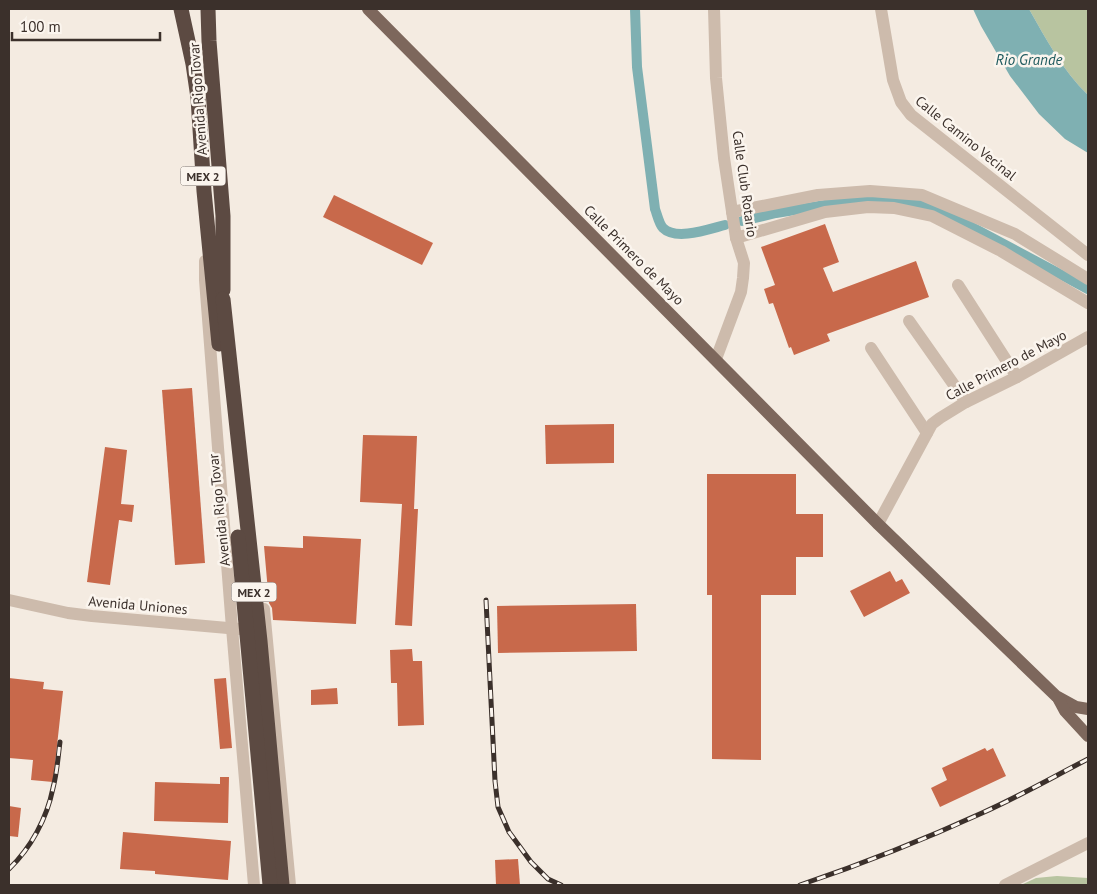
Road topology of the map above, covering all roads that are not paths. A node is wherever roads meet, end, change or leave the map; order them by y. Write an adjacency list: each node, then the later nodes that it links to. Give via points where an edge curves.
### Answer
1 (181, 9): 6 (highway, Avenida Rigo Tovar / MEX 2, via 198,98)
2 (208, 9): 8 (highway, Avenida Rigo Tovar / MEX 2)
3 (368, 9): 17 (main road, Calle Primero de Mayo)
4 (714, 9): 7 (street, Calle Club Rotario, via 716,78)
5 (881, 9): 10 (street, Calle Camino Vecinal, via 894,80 901,102 911,115)
6 (204, 191): 24 (street, Avenida Rigo Tovar, via 205,280); 32 (highway, Avenida Rigo Tovar / MEX 2, bridge)
7 (732, 212): 9 (street, Calle Club Rotario); 11 (street, via 818,195 870,191 922,195 1015,234)
8 (223, 216): 22 (street, Avenida Rigo Tovar, via 236,366); 33 (highway, Avenida Rigo Tovar / MEX 2, bridge, via 223,299)
9 (736, 238): 13 (street, via 825,212 868,207 894,208 932,216 1001,251); 17 (street, Calle Club Rotario, via 744,263 741,292)
10 (1088, 255)
11 (1088, 279)
12 (958, 285): 18 (street)
13 (1088, 303)
14 (909, 321): 19 (street)
15 (1088, 337): 18 (street, Calle Primero de Mayo)
16 (872, 348): 20 (street)
17 (716, 359): 21 (main road, Calle Primero de Mayo)
18 (1017, 377): 19 (street, Calle Primero de Mayo)
19 (966, 402): 20 (street, Calle Primero de Mayo, via 932,424)
20 (927, 432): 21 (street, Calle Primero de Mayo)
21 (878, 524): 27 (main road, Calle Primero de Mayo)
22 (263, 599): 24 (street, via 260,613 250,618 239,617); 26 (street, Avenida Rigo Tovar)
23 (9, 600): 25 (street, Avenida Uniones, via 92,616)
24 (230, 606): 25 (street, Avenida Rigo Tovar)
25 (232, 628): 26 (street, Avenida Uniones); 31 (street, Avenida Rigo Tovar)
26 (267, 631): 34 (street, Avenida Rigo Tovar)
27 (1056, 696): 28 (main road, Calle Primero de Mayo); 29 (main road, Calle Primero de Mayo)
28 (1088, 710)
29 (1088, 736)
30 (1088, 843): 35 (street)
31 (254, 885)
32 (270, 885)
33 (282, 885)
34 (290, 885)
35 (1005, 885)

